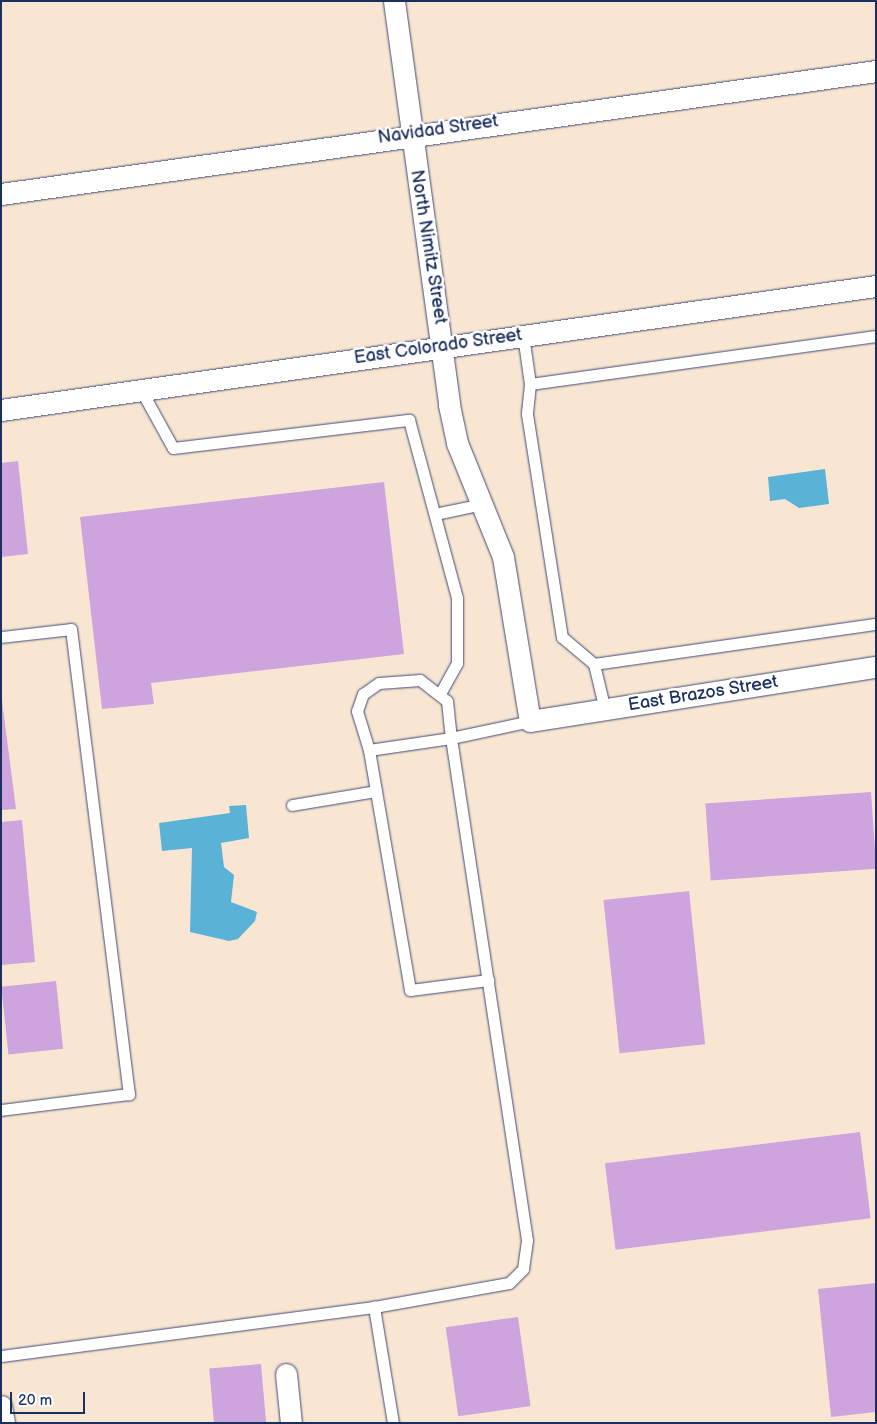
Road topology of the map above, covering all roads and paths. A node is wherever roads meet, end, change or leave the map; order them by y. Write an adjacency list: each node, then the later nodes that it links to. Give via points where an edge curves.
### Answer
1 (394, 1): 3 (street, North Nimitz Street)
2 (876, 71): 3 (street, Navidad Street)
3 (411, 133): 4 (street, Navidad Street); 8 (street, North Nimitz Street)
4 (1, 194)
5 (876, 286): 6 (street, East Colorado Street)
6 (523, 335): 8 (street, East Colorado Street); 9 (lane)
7 (876, 336): 9 (lane)
8 (443, 347): 10 (street, East Colorado Street); 12 (street, North Nimitz Street, via 457,443)
9 (530, 384): 16 (lane, via 527,414 562,637)
10 (141, 390): 11 (street, East Colorado Street); 13 (lane, via 173,448 409,420)
11 (1, 410)
12 (482, 504): 13 (lane); 20 (street, North Nimitz Street, via 503,557)
13 (435, 514): 18 (lane, via 457,598 457,663)
14 (876, 624): 16 (lane)
15 (1, 637): 26 (lane, via 71,628 129,1094)
16 (594, 664): 19 (lane)
17 (876, 667): 19 (street, East Brazos Street)
18 (441, 692): 21 (lane, via 447,702); 22 (lane, via 420,680 379,683 363,694 357,711)
19 (605, 710): 20 (street, East Brazos Street)
20 (530, 721): 21 (lane)
21 (451, 738): 22 (lane); 25 (lane)
22 (369, 750): 23 (lane)
23 (376, 791): 24 (lane); 25 (lane, via 410,990)
24 (292, 805)
25 (488, 980): 27 (lane, via 527,1240 523,1269 510,1283)
26 (1, 1110)
27 (374, 1308): 28 (lane); 33 (lane)
28 (1, 1356)
29 (286, 1374): 32 (street)
30 (1, 1406): 31 (street)
31 (4, 1423)
32 (292, 1423)
33 (393, 1423)

